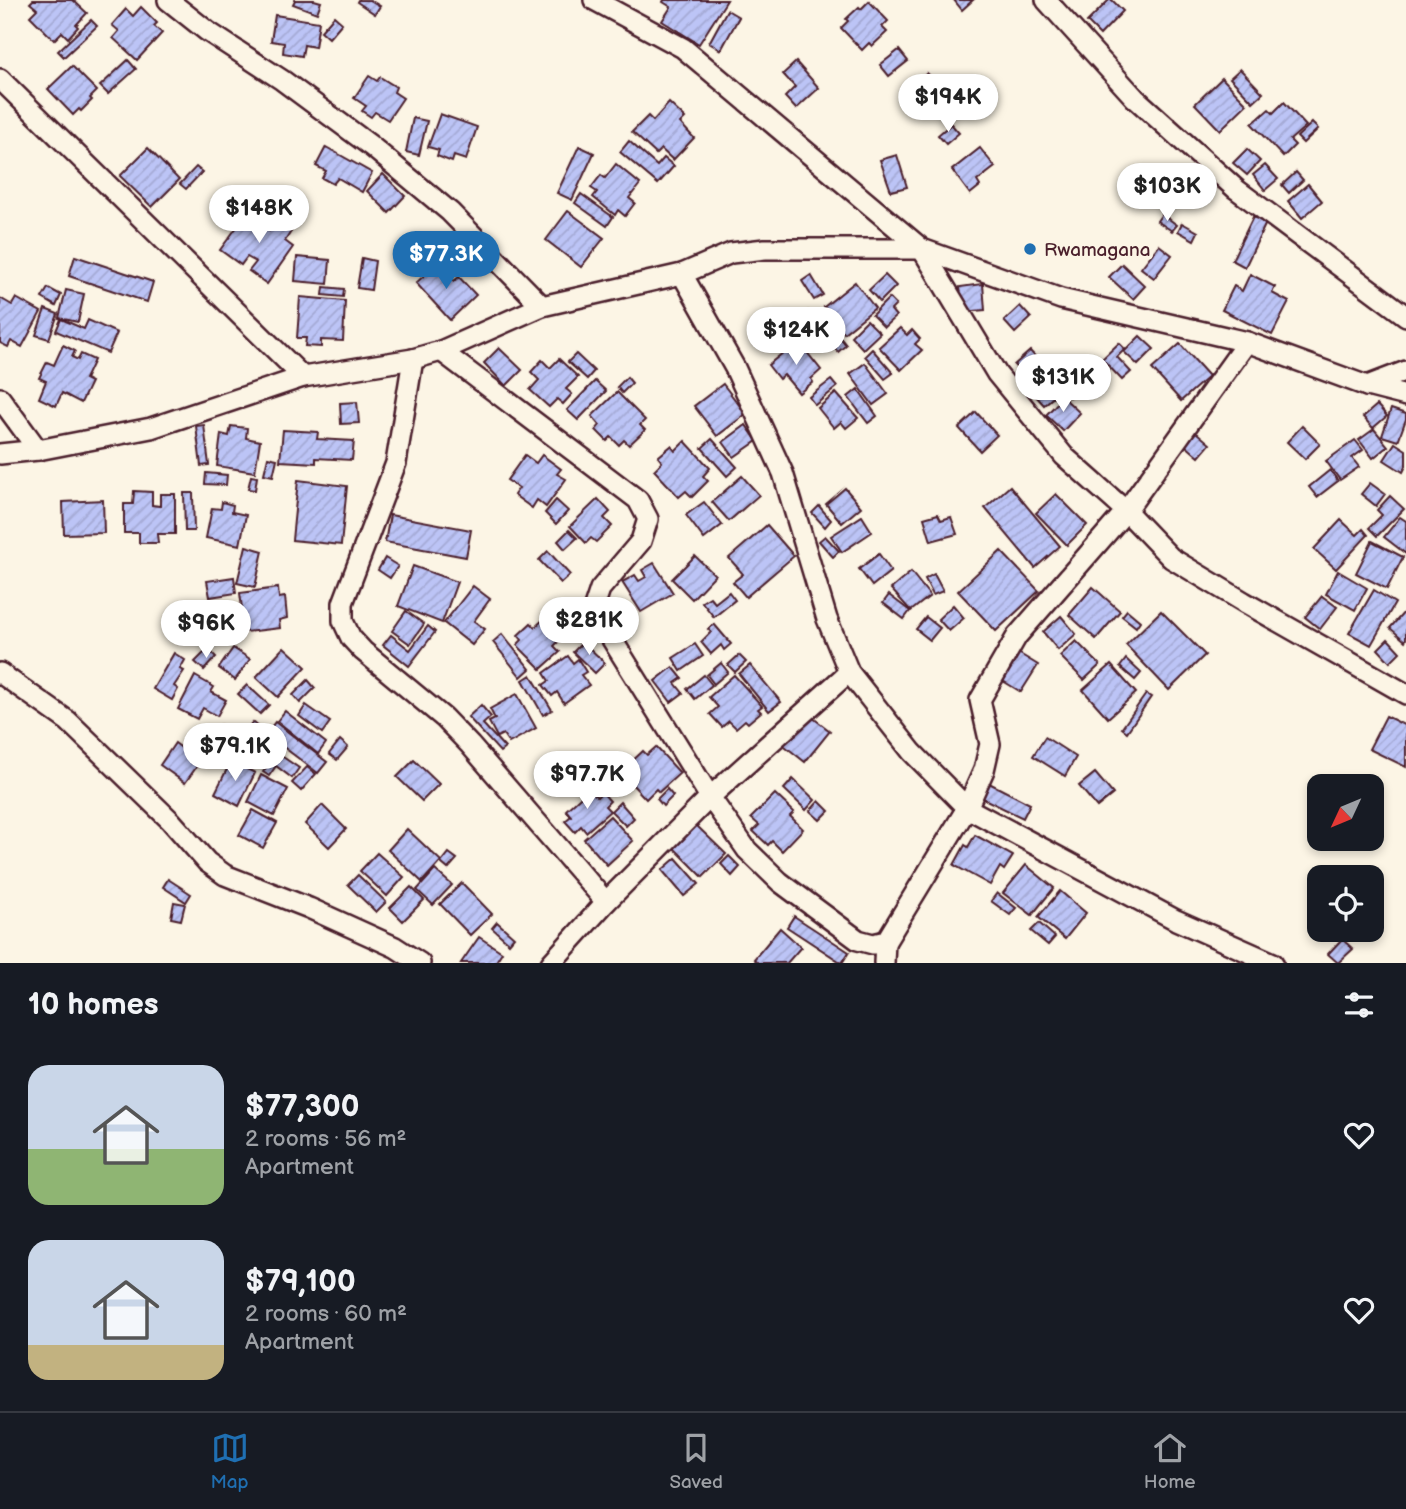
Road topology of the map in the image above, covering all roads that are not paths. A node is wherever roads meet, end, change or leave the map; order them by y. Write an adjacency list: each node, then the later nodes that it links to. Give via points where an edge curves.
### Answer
1 (168, 0): 7 (street, via 371,146 450,212)
2 (594, 0): 5 (street, via 683,48)
3 (1046, 0): 8 (street, via 1135,98 1236,189)
4 (0, 79): 13 (street)
5 (922, 248): 6 (street, via 765,249 731,253); 9 (street, via 1061,299); 19 (street, via 997,374 1064,456)
6 (682, 274): 7 (street); 20 (street, via 735,368 783,473 827,619)
7 (542, 306): 10 (street)
8 (1406, 316)
9 (1247, 342): 14 (street); 19 (street)
10 (441, 351): 11 (street); 23 (street, via 638,500 648,519 641,541 600,589 594,607)
11 (413, 359): 13 (street); 25 (street, via 396,463 343,603 343,621 363,650 470,745)
12 (1406, 370): 14 (street)
13 (303, 377): 17 (street, via 151,428)
14 (1367, 386): 15 (street)
15 (1406, 396)
16 (0, 398): 17 (street)
17 (37, 450): 18 (street)
18 (0, 454)
19 (1126, 511): 22 (street, via 1171,558); 24 (street, via 1017,636 979,699 990,744)
20 (849, 672): 23 (street); 24 (street, via 912,752)
21 (0, 673): 27 (street, via 68,721 225,875 309,908)
22 (1406, 694)
23 (710, 797): 25 (street); 26 (street, via 747,850 780,882 858,940)
24 (967, 808): 26 (street); 30 (street, via 1176,920)
25 (606, 902): 28 (street)
26 (885, 941): 29 (street)
27 (420, 963)
28 (551, 963)
29 (884, 963)
30 (1273, 963)

